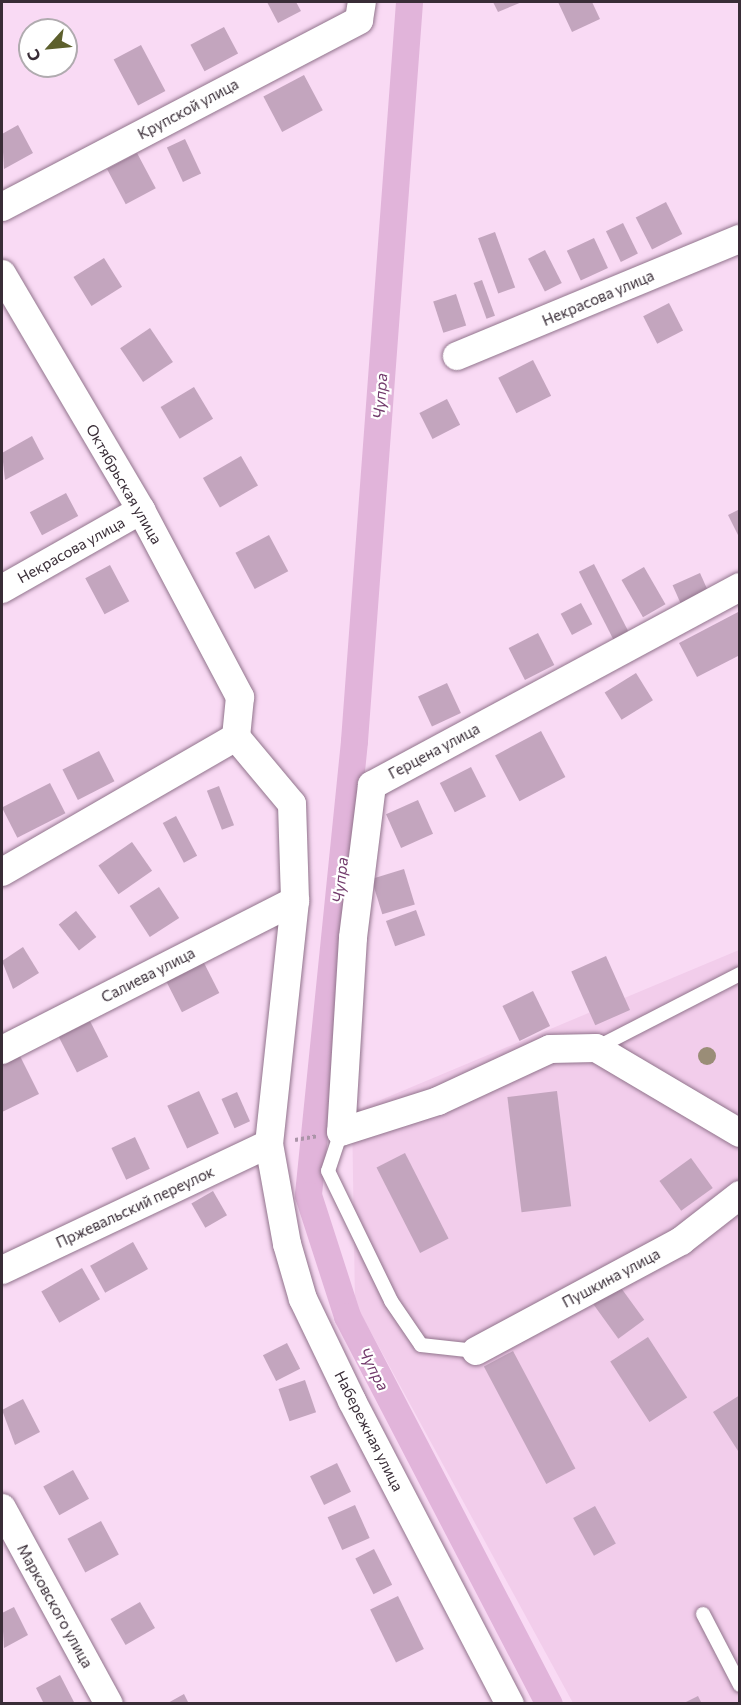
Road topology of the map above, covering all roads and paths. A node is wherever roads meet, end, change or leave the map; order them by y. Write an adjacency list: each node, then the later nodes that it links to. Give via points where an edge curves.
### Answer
1 (362, 2): 2 (street, Крупской улица, via 359,20)
2 (2, 207)
3 (740, 238): 5 (street, Некрасова улица)
4 (2, 274): 6 (street, Октябрьская улица)
5 (457, 356)
6 (141, 510): 8 (street, Некрасова улица); 9 (street, Октябрьская улица, via 240,698)
7 (740, 587): 15 (street, Герцена улица, via 372,785 353,938)
8 (2, 589)
9 (236, 737): 10 (street); 11 (street, Набережная улица, via 292,804)
10 (2, 872)
11 (295, 900): 14 (street, Салиева улица); 17 (street, Набережная улица)
12 (740, 974): 13 (lane)
13 (596, 1048): 15 (street, via 550,1050 438,1101); 16 (street)
14 (2, 1050)
15 (341, 1132): 20 (lane, via 328,1171 391,1301 420,1346)
16 (740, 1133)
17 (269, 1144): 19 (street, Пржевальский переулок); 25 (street, Набережная улица, via 287,1244 303,1299)
18 (740, 1195): 20 (street, Пушкина улица, via 681,1241)
19 (2, 1270)
20 (476, 1351)
21 (2, 1508): 24 (street, Марковского улица)
22 (703, 1614): 23 (lane)
23 (740, 1685)
24 (109, 1704)
25 (510, 1704)

